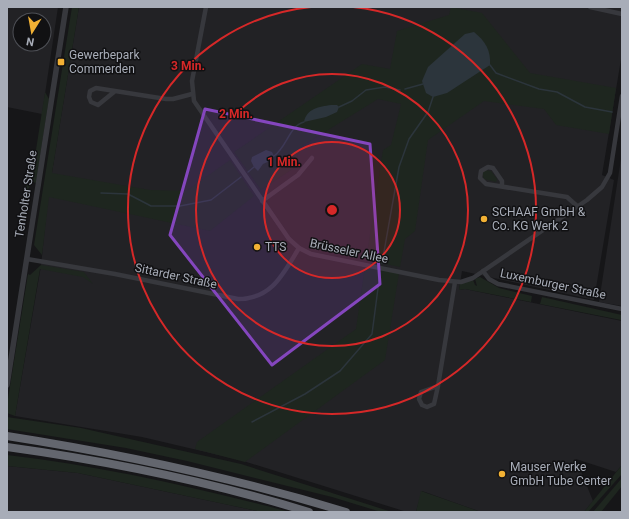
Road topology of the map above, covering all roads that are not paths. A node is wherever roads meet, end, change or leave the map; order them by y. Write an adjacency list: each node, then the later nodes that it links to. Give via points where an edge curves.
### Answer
1 (66, 7): 13 (street, Tenholter Straße)
2 (206, 7): 6 (street, Brüsseler Allee, via 192,81)
3 (590, 7): 4 (street)
4 (622, 14)
5 (114, 92): 5 (street, via 96,88 90,91 89,97 93,104 98,105); 6 (street, via 166,99)
6 (192, 94): 10 (street, Brüsseler Allee, via 198,109)
7 (622, 96): 11 (street, Brüsseler Allee, via 610,173 597,192)
8 (312, 158): 10 (street, via 298,175)
9 (502, 186): 9 (street, via 484,182 480,176 481,170 493,168 502,181); 11 (street, via 567,197)
10 (262, 201): 12 (street, Brüsseler Allee, via 289,239)
11 (577, 206): 14 (street, Brüsseler Allee)
12 (299, 248): 13 (street, Sittarder Straße, via 268,292 248,299); 15 (street, Brüsseler Allee, via 311,254)
13 (27, 259): 17 (street, Tenholter Straße)
14 (483, 271): 15 (street, Brüsseler Allee, via 473,278); 16 (street, Luxemburger Straße, via 489,279 498,284)
15 (455, 282): 18 (street)
16 (622, 309)
17 (7, 385)
18 (438, 386): 18 (street, via 420,394 422,405 427,407 434,404)
19 (7, 436): 22 (highway, via 178,468 290,495)
20 (7, 447): 21 (highway, via 161,475)
21 (309, 512)
22 (346, 512)

